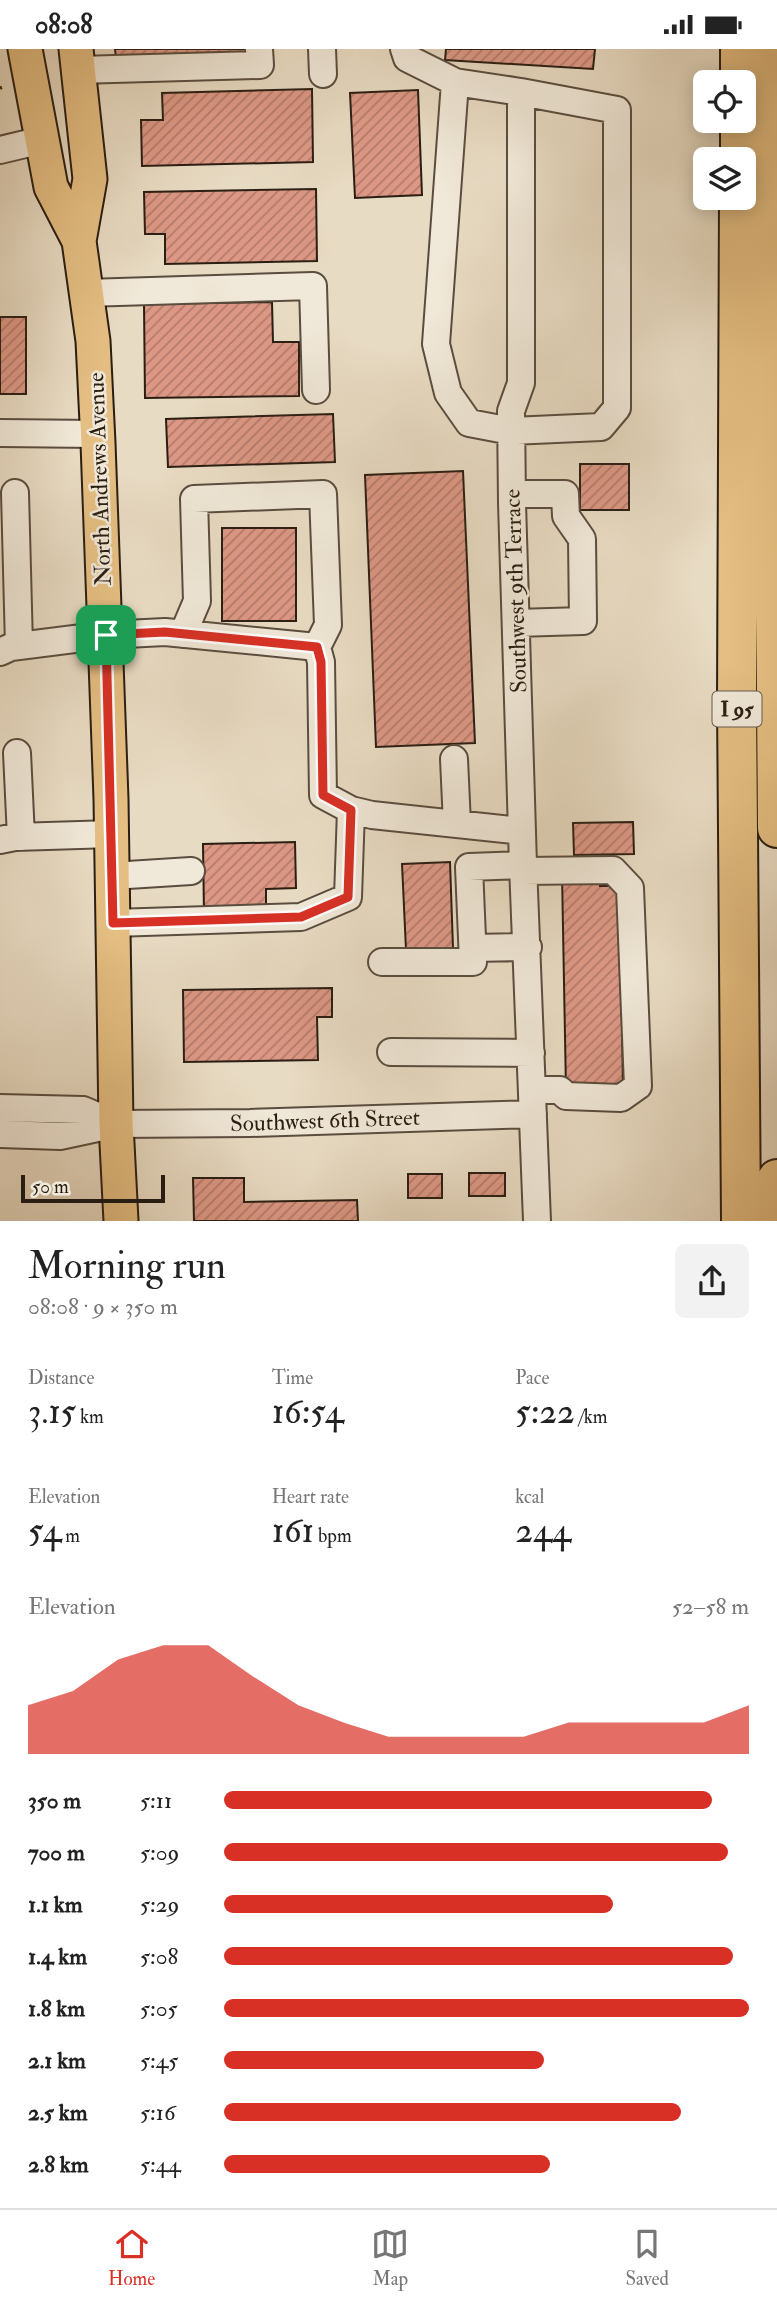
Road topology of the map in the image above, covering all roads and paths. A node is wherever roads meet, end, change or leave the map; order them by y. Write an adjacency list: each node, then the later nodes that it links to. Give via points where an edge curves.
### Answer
1 (25, 49): 10 (main road, North Andrews Avenue)
2 (259, 49): 6 (street, via 260,65)
3 (404, 49): 8 (street, via 407,58)
4 (740, 49): 7 (highway)
5 (771, 49): 30 (highway)
6 (77, 59): 13 (main road, North Andrews Avenue, via 90,179)
7 (740, 70)
8 (455, 82): 9 (street); 16 (street, via 436,344 448,393 469,423)
9 (521, 92): 16 (street, Southwest 9th Terrace, via 521,383 511,411); 16 (street, via 617,110 617,408 601,427)
10 (41, 140): 11 (street); 13 (main road, North Andrews Avenue, via 51,187)
11 (0, 150)
12 (739, 210): 50 (highway, I 95)
13 (79, 241): 14 (main road, North Andrews Avenue)
14 (86, 293): 15 (street, via 313,286); 18 (main road, North Andrews Avenue)
15 (316, 390)
16 (511, 431): 20 (street, Southwest 9th Terrace)
17 (0, 433): 18 (street)
18 (97, 434): 23 (main road, North Andrews Avenue)
19 (15, 493): 25 (street)
20 (512, 494): 21 (street, Southwest 9th Terrace); 21 (street, via 565,494 566,516 582,539 583,621)
21 (516, 623): 31 (street, Southwest 9th Terrace)
22 (183, 634): 23 (street); 24 (street); 24 (street, via 197,601 194,499 323,494 328,625)
23 (106, 635): 25 (street); 32 (main road, North Andrews Avenue)
24 (317, 647): 28 (street, via 323,795)
25 (9, 649)
26 (17, 753): 33 (street)
27 (454, 759): 29 (street)
28 (351, 810): 29 (street); 37 (street, via 348,897 301,917)
29 (457, 824): 31 (street)
30 (777, 828)
31 (522, 831): 34 (street, Southwest 9th Terrace)
32 (111, 834): 33 (street); 36 (main road, North Andrews Avenue)
33 (10, 838)
34 (523, 868): 38 (street, Southwest 9th Terrace); 39 (street, via 469,867); 43 (street, Southwest 6th Street, via 612,870 630,888 638,1086 621,1098 566,1096 560,1090)
35 (191, 871): 36 (street)
36 (112, 876): 37 (main road, North Andrews Avenue)
37 (113, 923): 45 (main road, North Andrews Avenue)
38 (528, 947): 39 (street); 42 (street, Southwest 9th Terrace)
39 (472, 948): 40 (street, via 473,961)
40 (382, 962)
41 (391, 1052): 42 (street)
42 (531, 1053): 43 (street, Southwest 9th Terrace)
43 (533, 1102): 45 (street, Southwest 6th Street, via 250,1123); 49 (street, Southwest 9th Terrace)
44 (0, 1108): 45 (street, Southwest 6th Street, via 83,1110)
45 (116, 1124): 46 (street, Southwest 6th Street, via 60,1136); 48 (main road, North Andrews Avenue)
46 (0, 1134)
47 (777, 1179): 51 (highway)
48 (121, 1221)
49 (537, 1221)
50 (741, 1221)
51 (772, 1221)

